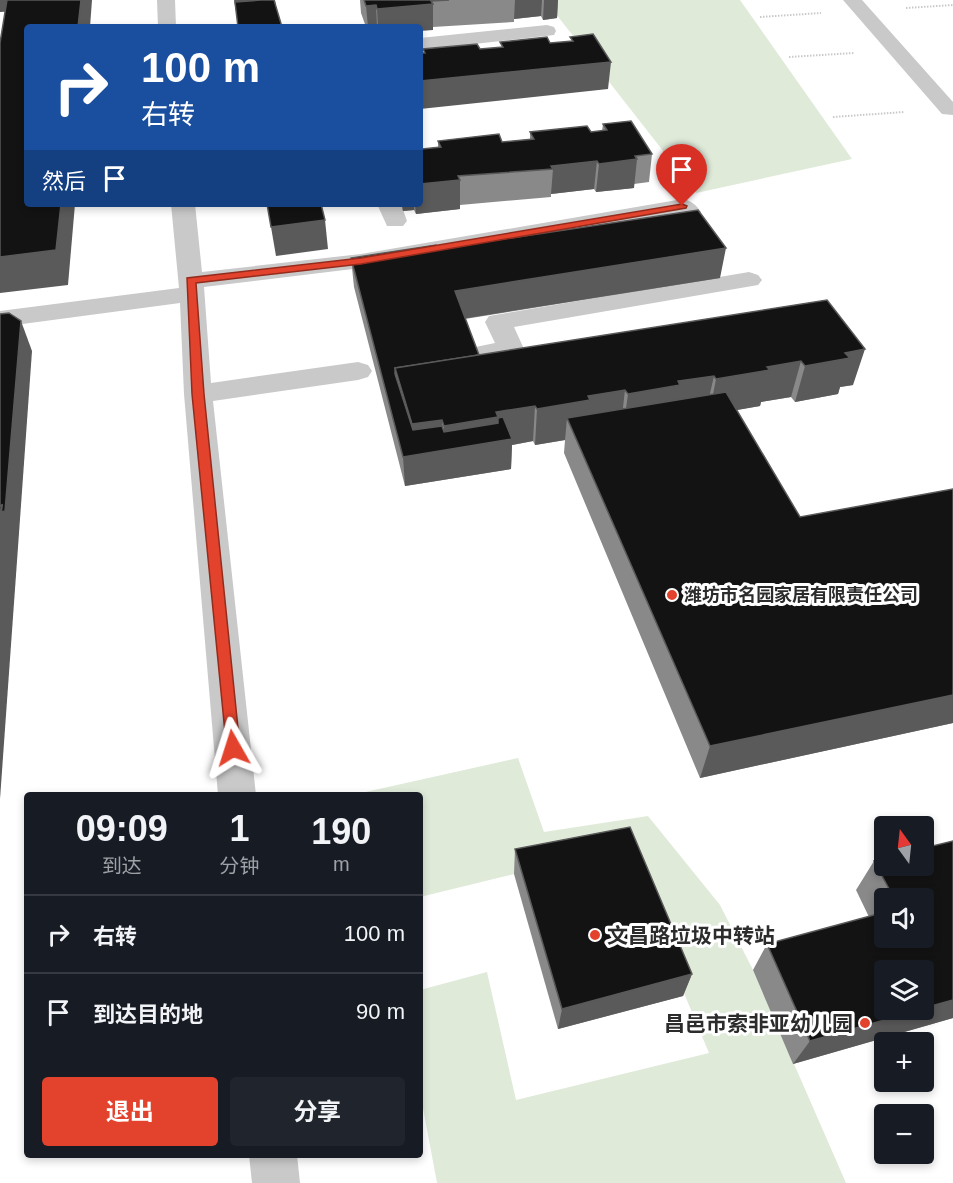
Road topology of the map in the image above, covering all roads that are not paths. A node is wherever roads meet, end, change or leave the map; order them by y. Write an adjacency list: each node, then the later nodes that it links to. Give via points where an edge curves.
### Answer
1 (166, 0): 3 (street)
2 (852, 0): 6 (street)
3 (167, 24)
4 (547, 31): 5 (street)
5 (423, 44)
6 (951, 110)
7 (183, 207): 10 (street)
8 (689, 212): 10 (street, via 682,206)
9 (749, 280): 12 (street, via 498,322 520,358)
10 (192, 287): 11 (street); 14 (street)
11 (0, 319)
12 (481, 354)
13 (358, 371): 14 (street)
14 (198, 394): 15 (street)
15 (237, 792)
16 (273, 1158): 17 (street)
17 (276, 1183)

